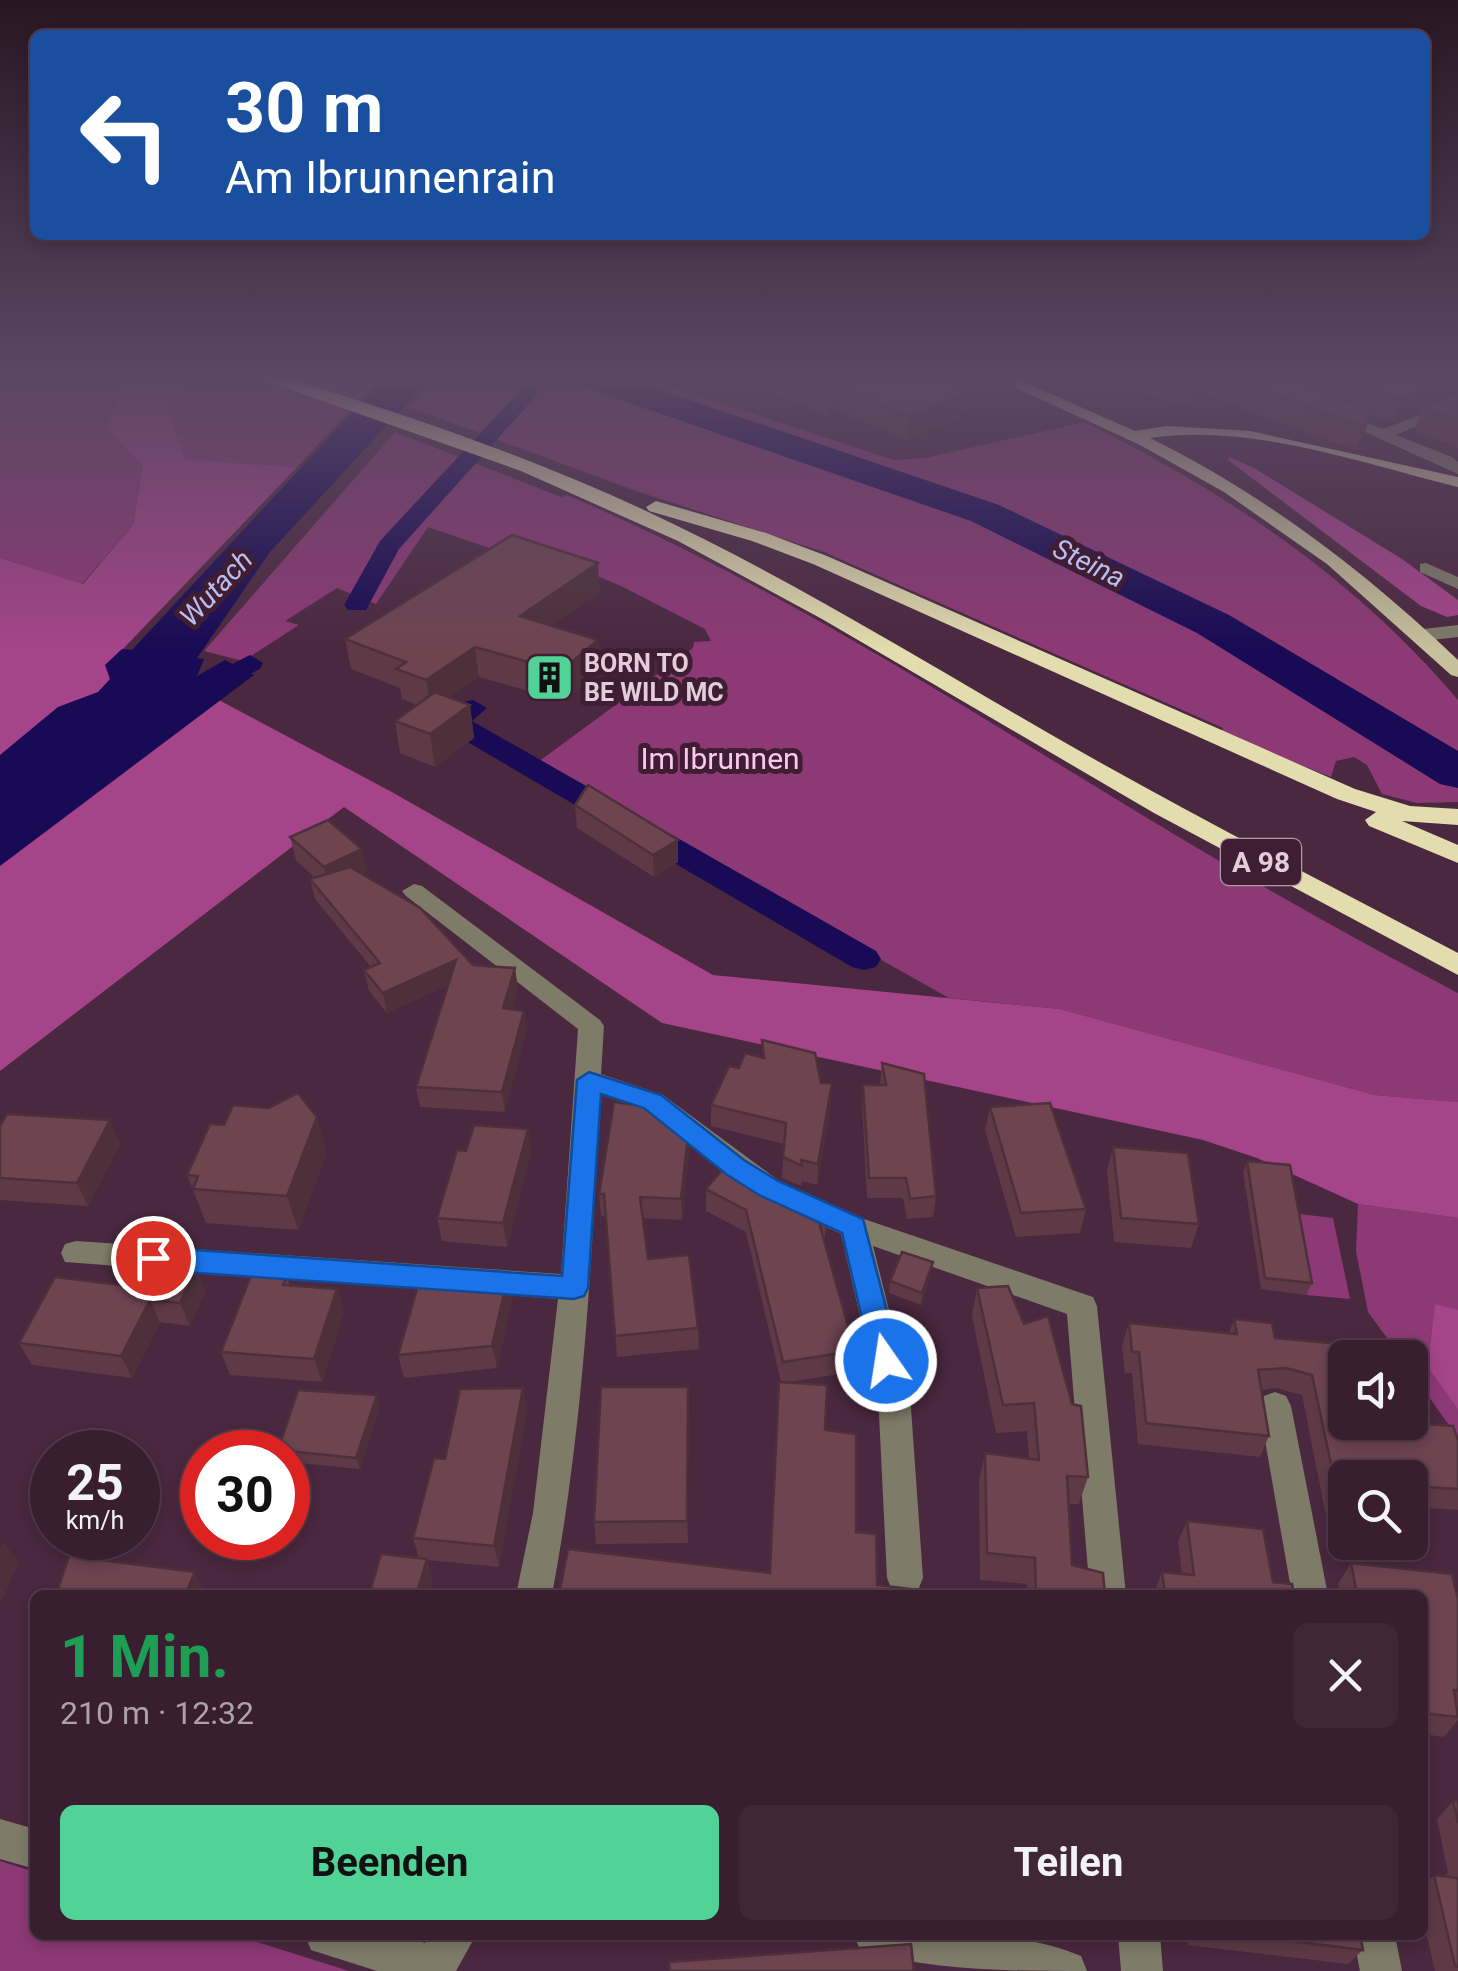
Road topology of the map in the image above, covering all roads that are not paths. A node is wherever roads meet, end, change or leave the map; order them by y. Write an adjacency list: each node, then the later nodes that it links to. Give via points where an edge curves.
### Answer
1 (522, 466): 5 (highway, A 98)
2 (1189, 466): 7 (main road)
3 (1209, 466): 7 (main road)
4 (1378, 466): 6 (main road)
5 (556, 479): 10 (highway, via 759,537); 17 (highway, A 98, via 684,536 1210,834)
6 (1458, 482)
7 (1232, 490): 12 (main road, via 1341,565)
8 (1426, 568): 9 (street)
9 (1458, 584)
10 (881, 588): 14 (highway, via 1346,794 1408,814); 15 (highway, via 997,649)
11 (1458, 631): 12 (street)
12 (1423, 636): 13 (main road)
13 (1458, 671)
14 (1458, 817)
15 (1458, 854)
16 (414, 892): 18 (street, via 591,1026)
17 (1458, 965)
18 (589, 1080): 19 (street, via 652,1102 768,1188); 21 (street)
19 (854, 1227): 23 (street, via 894,1394); 25 (street, via 1082,1306)
20 (76, 1253): 21 (street)
21 (574, 1288): 24 (street, via 550,1514)
22 (1275, 1406): 26 (street)
23 (905, 1578)
24 (535, 1590)
25 (1108, 1590)
26 (1309, 1590)
27 (0, 1839): 28 (street)
28 (30, 1848)
29 (352, 1940): 33 (street)
30 (902, 1940): 34 (street)
31 (1139, 1940): 35 (street)
32 (1375, 1940): 36 (street)
33 (440, 1957)
34 (1066, 1971)
35 (1142, 1971)
36 (1381, 1971)

